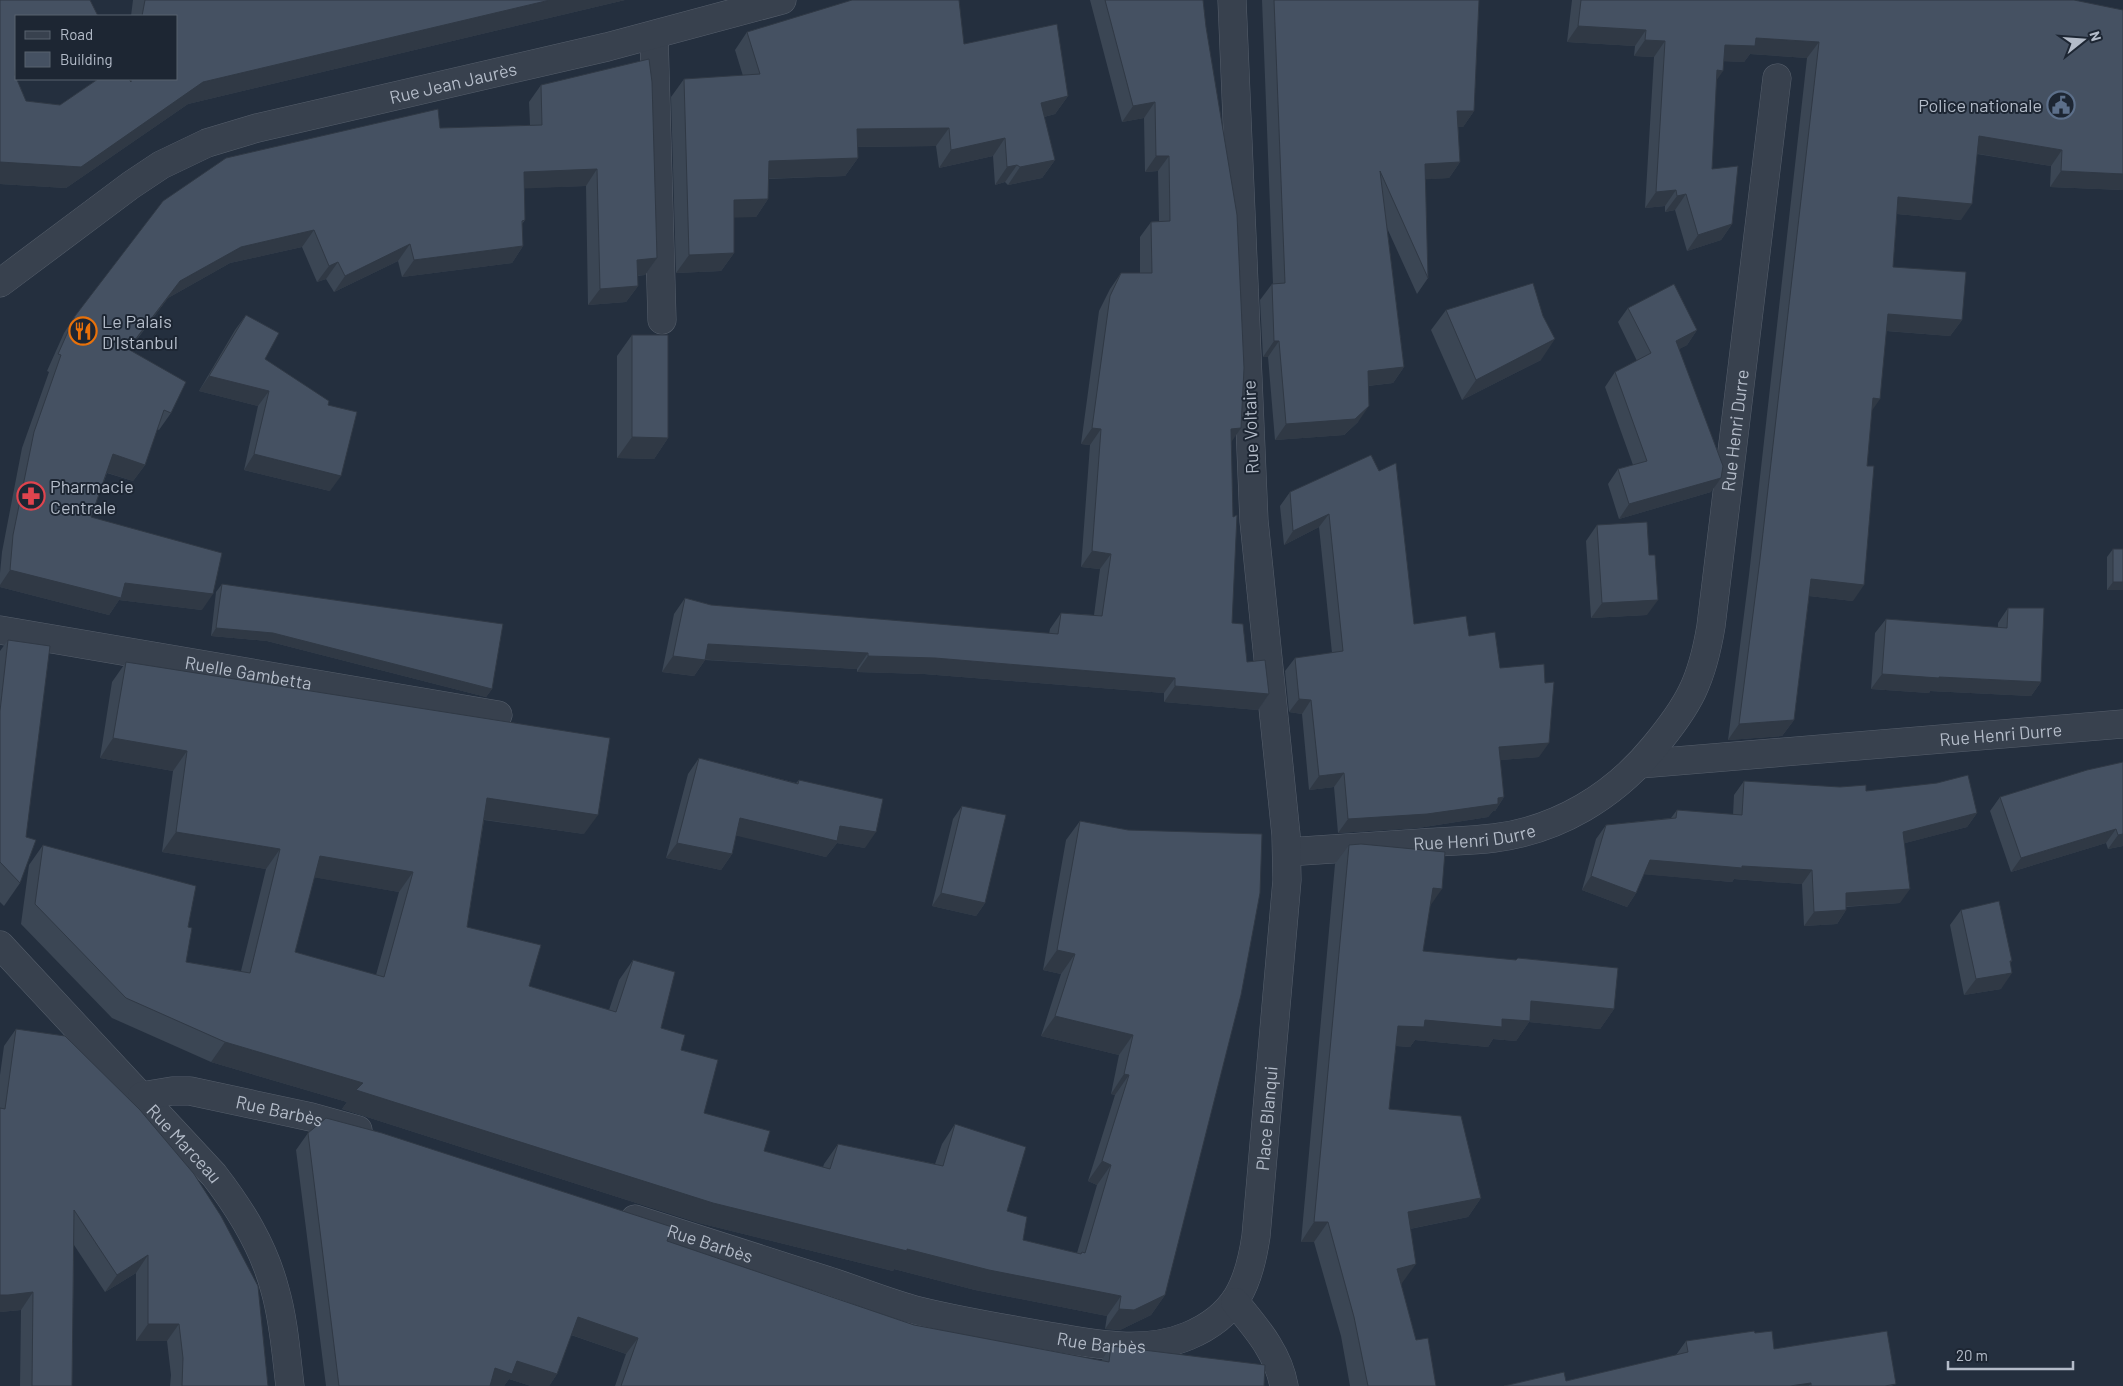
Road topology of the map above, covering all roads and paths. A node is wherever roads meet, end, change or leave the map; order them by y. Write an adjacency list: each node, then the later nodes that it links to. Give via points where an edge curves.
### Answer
1 (782, 0): 3 (street, Rue Jean Jaurès)
2 (1232, 0): 12 (street, Rue Voltaire, via 1254,521)
3 (745, 5): 4 (street, Rue Jean Jaurès)
4 (654, 36): 6 (street, Rue Jean Jaurès, via 207,144 161,165 131,185); 7 (street)
5 (1777, 78): 11 (street, Rue Henri Durre, via 1706,653 1688,702)
6 (0, 283)
7 (662, 320)
8 (0, 630): 9 (street, Ruelle Gambetta)
9 (498, 715)
10 (2123, 724): 11 (street, Rue Henri Durre)
11 (1640, 764): 12 (street, Rue Henri Durre, via 1594,802 1546,826 1521,833 1494,838)
12 (1287, 852): 17 (street, Place Blanqui, via 1286,909 1256,1236 1246,1281)
13 (0, 945): 14 (street, Rue Marceau)
14 (142, 1096): 15 (street, Rue Barbès, via 172,1091 207,1094 311,1117); 19 (street, Rue Marceau, via 214,1175 262,1250 276,1291)
15 (384, 1138)
16 (609, 1210): 18 (street, Rue Barbès, via 934,1314 1086,1343 1143,1346)
17 (1235, 1302): 18 (street, Place Blanqui, via 1206,1326); 20 (street, via 1267,1341)
18 (1166, 1343)
19 (290, 1386)
20 (1284, 1386)

